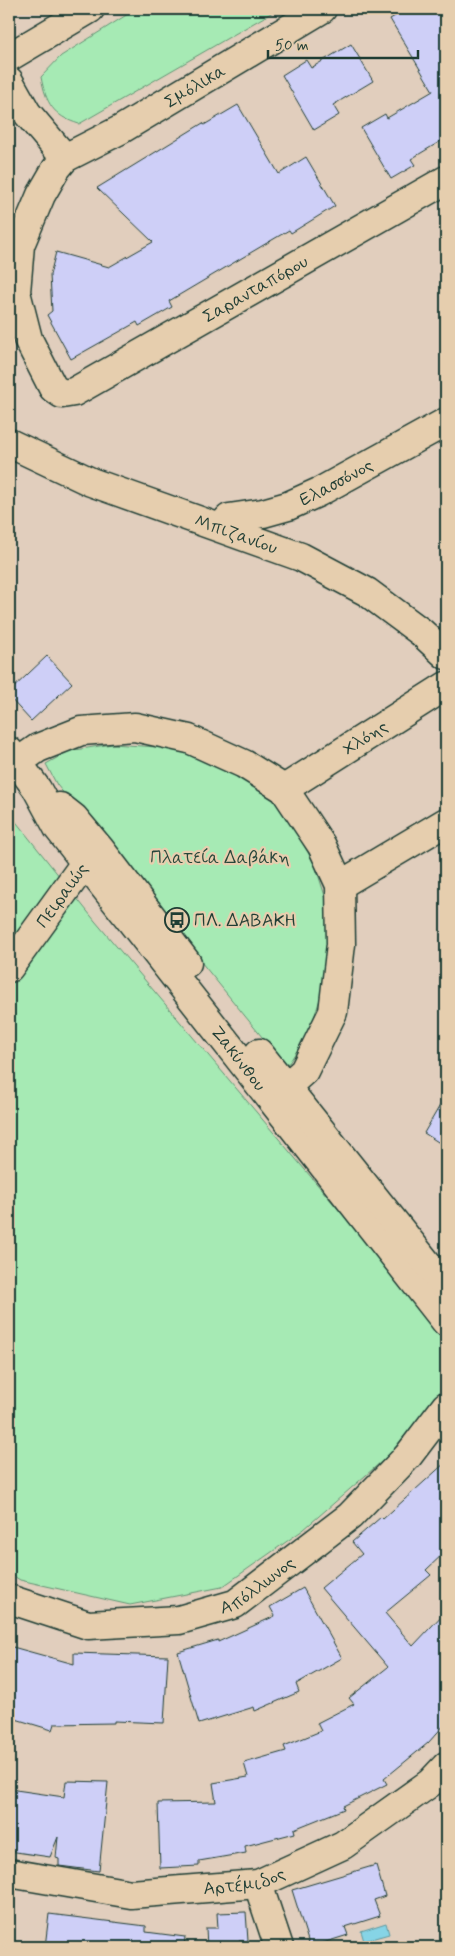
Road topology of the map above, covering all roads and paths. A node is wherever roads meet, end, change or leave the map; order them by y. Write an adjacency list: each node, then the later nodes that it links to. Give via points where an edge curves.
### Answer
1 (90, 9): 3 (street)
2 (322, 9): 5 (street, Σμόλικα, via 120,130)
3 (9, 56)
4 (9, 81): 5 (street, via 27,113)
5 (65, 158): 6 (street, Σαρανταπόρου, via 41,195 20,245 16,292 28,339 53,388 62,394 74,392)
6 (446, 180)
7 (446, 422): 9 (street, Ελασσόνος, via 319,492 288,506 229,518)
8 (9, 443): 9 (street, Μπιζανίου, via 91,482)
9 (221, 527): 10 (street, Μπιζανίου, via 302,557 366,592 421,632)
10 (446, 655)
11 (446, 686): 14 (street, Χλόης)
12 (13, 757): 13 (street, Ζακύνθου); 14 (street, via 81,731 134,727 189,739 244,764)
13 (37, 789): 16 (street, Ζακύνθου); 17 (street, Ζακύνθου, via 74,818)
14 (284, 789): 18 (street, via 322,846)
15 (446, 822): 18 (street)
16 (58, 828): 17 (street, Ζακύνθου); 20 (street, via 64,865)
17 (93, 856): 19 (street, Ζακύνθου); 20 (street, Πειραιώς); 22 (street, Ζακύνθου)
18 (340, 885): 22 (street, via 341,944 333,1012 304,1071)
19 (110, 893): 20 (street, via 79,890); 23 (street, Ζακύνθου)
20 (59, 901): 21 (street, Πειραιώς)
21 (9, 968)
22 (286, 1087): 23 (street, Ζακύνθου)
23 (436, 1273): 24 (street, Ζακύνθου)
24 (446, 1322)
25 (446, 1406): 26 (street, Απόλλωνος, via 408,1456 350,1516 235,1604 179,1620 88,1625)
26 (9, 1599)
27 (446, 1766): 29 (street, Αρτέμιδος, via 430,1783 343,1845)
28 (9, 1873): 29 (street, Αρτέμιδος, via 131,1894)
29 (258, 1884): 30 (street)
30 (279, 1947)

